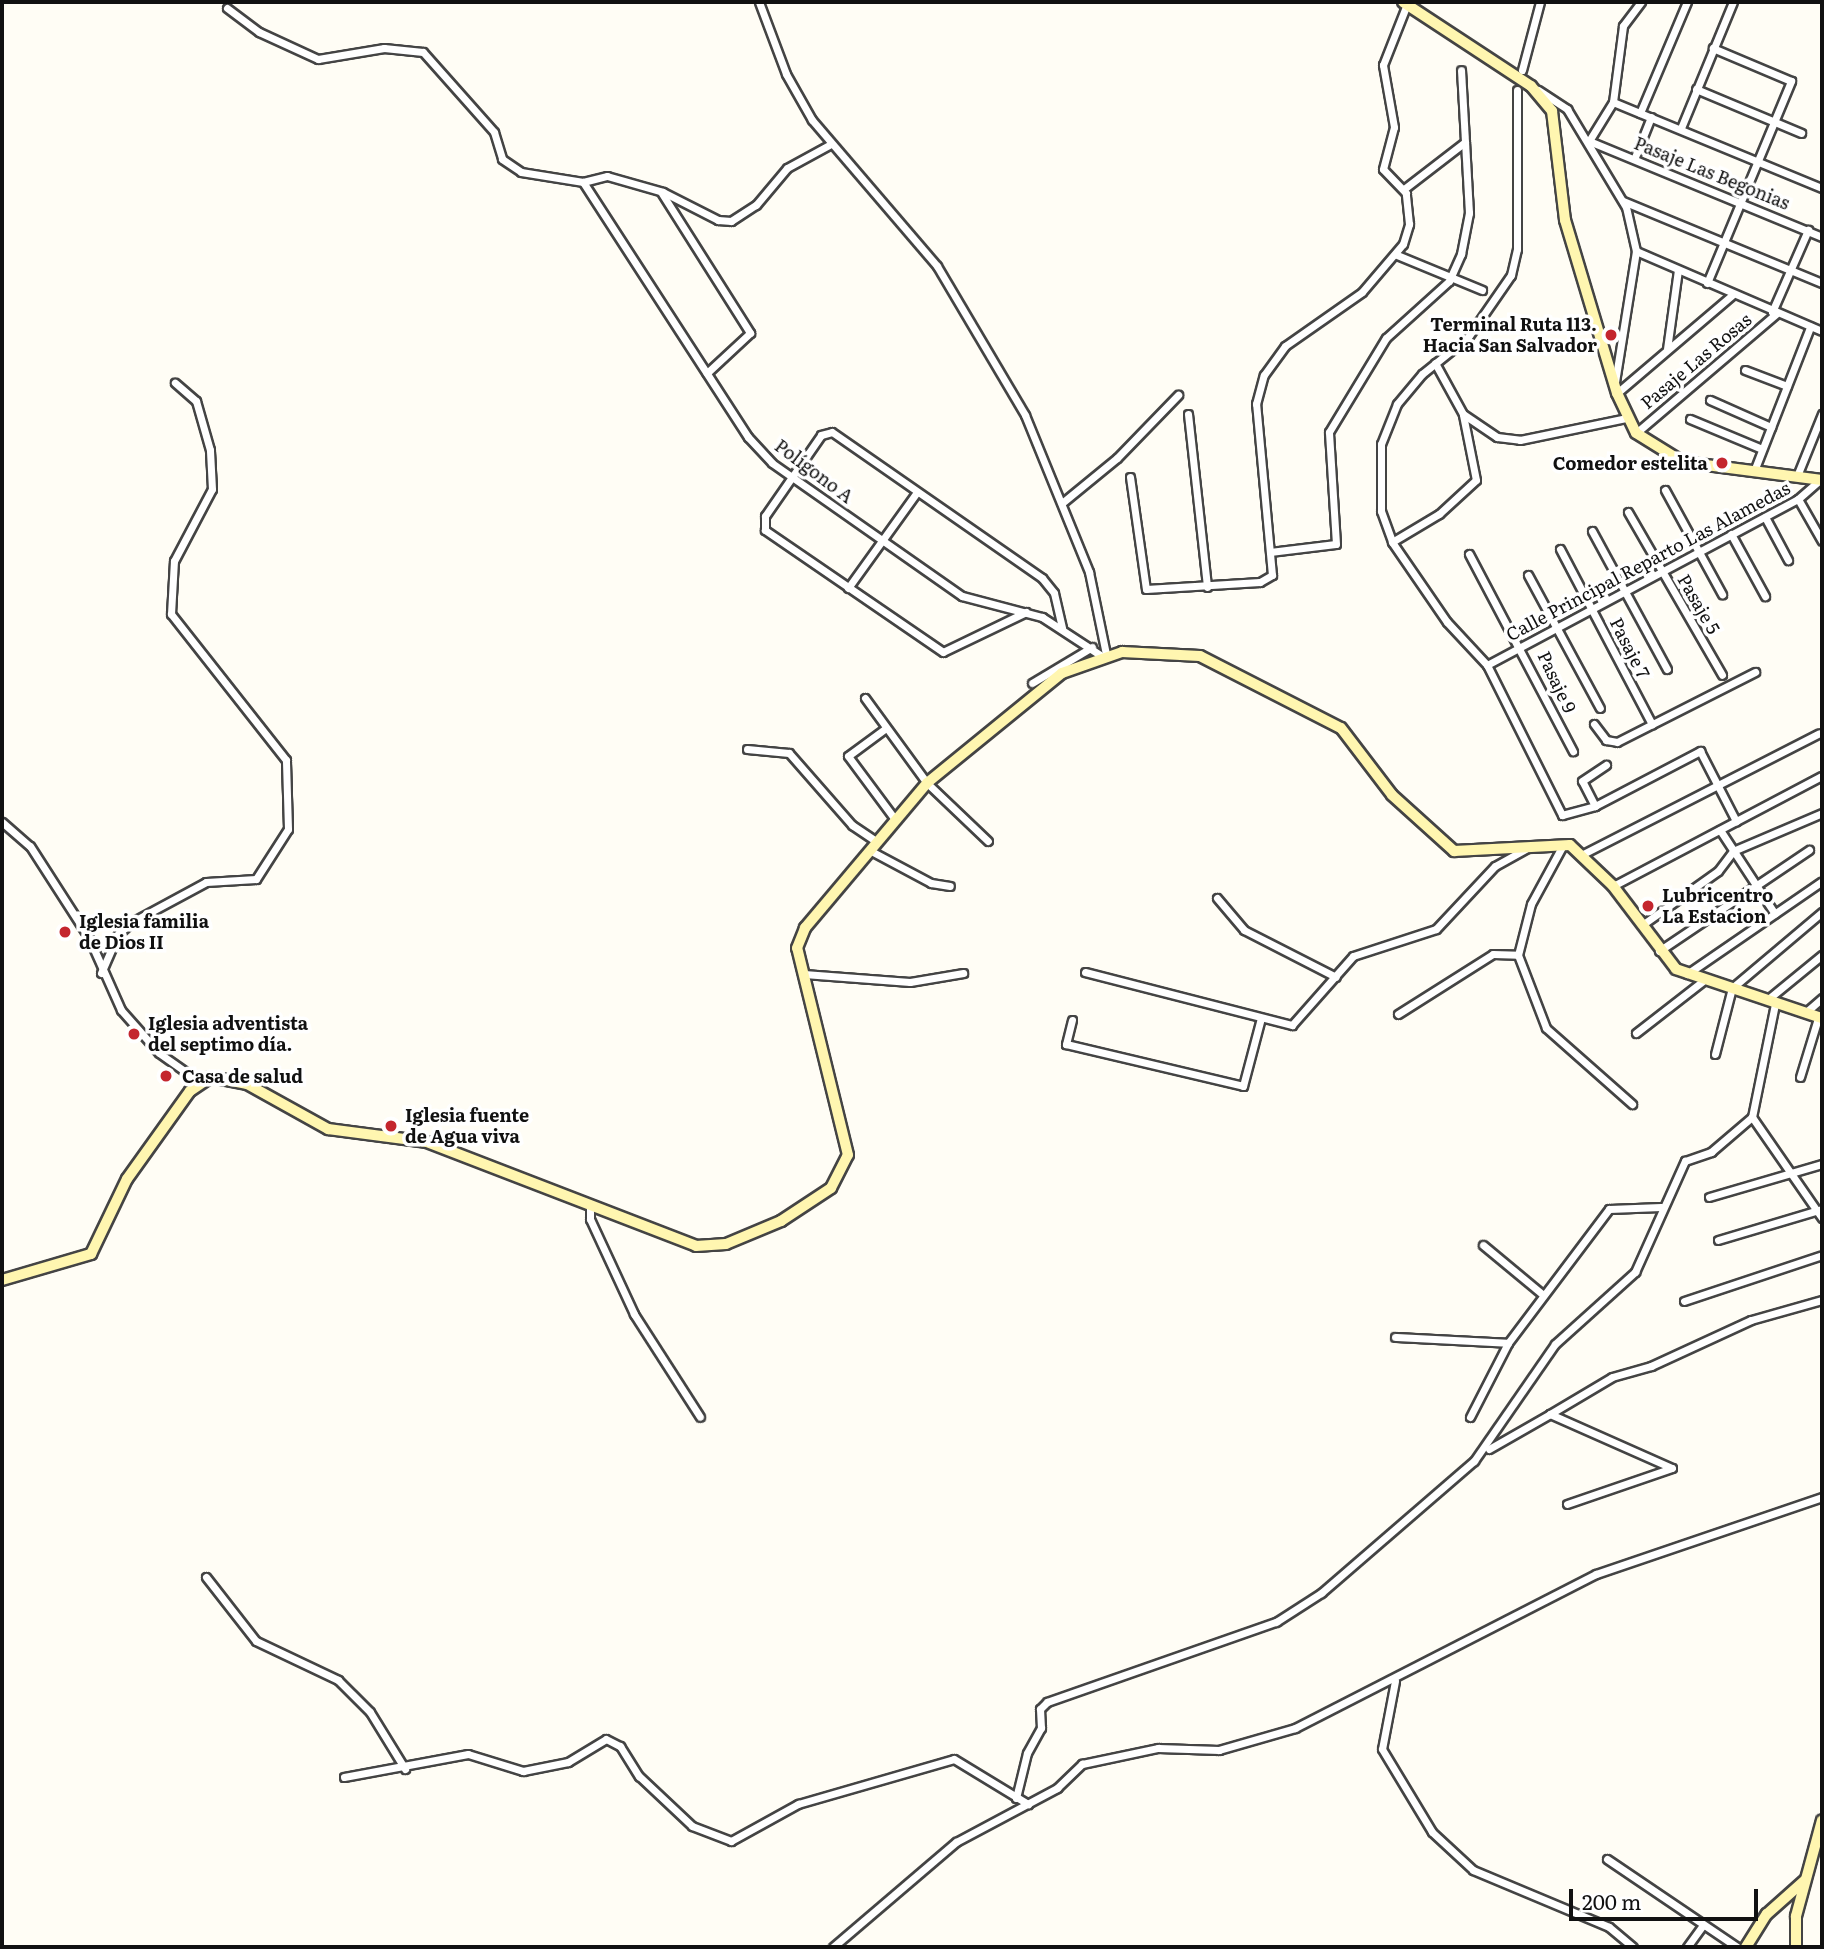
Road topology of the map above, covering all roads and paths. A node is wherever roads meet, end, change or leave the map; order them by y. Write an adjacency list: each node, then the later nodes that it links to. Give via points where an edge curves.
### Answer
1 (759, 2): 22 (street, via 786,74)
2 (1540, 2): 9 (street)
3 (1641, 2): 14 (street, via 1623,26)
4 (1687, 2): 15 (street)
5 (1733, 2): 8 (street)
6 (1405, 3): 11 (street); 27 (street, via 1383,65 1395,127 1383,169)
7 (227, 9): 25 (street, via 259,32 318,58 384,48 423,52 494,132 502,159 521,172)
8 (1713, 48): 12 (street); 17 (street, via 1791,81)
9 (1522, 69)
10 (1461, 70): 21 (street)
11 (1531, 86): 20 (street, via 1567,109); 52 (street, via 1555,119 1565,220)
12 (1696, 89): 17 (street); 18 (street)
13 (1517, 90): 47 (street, via 1517,249 1511,275 1468,337)
14 (1613, 102): 15 (street); 20 (street)
15 (1640, 113): 16 (street)
16 (1651, 117): 18 (street); 23 (street)
17 (1774, 121): 19 (street); 24 (street)
18 (1681, 128): 24 (street)
19 (1801, 133)
20 (1589, 141): 23 (street, Pasaje Las Begonias); 30 (street)
21 (1465, 142): 27 (street); 38 (street, via 1469,213)
22 (829, 145): 28 (street, via 787,168 756,205 732,220); 71 (street, via 937,266 1025,415)
23 (1635, 157): 29 (street, Pasaje Las Begonias)
24 (1760, 160): 26 (street); 29 (street)
25 (583, 182): 28 (street, via 607,176); 49 (street, Polígono A)
26 (1822, 188)
27 (1404, 189): 35 (street, via 1409,224)
28 (659, 190): 49 (street, via 750,333)
29 (1743, 200): 31 (street, Pasaje Las Begonias); 33 (street)
30 (1623, 201): 33 (street); 34 (street)
31 (1808, 230): 32 (street, Pasaje Las Begonias); 37 (street)
32 (1822, 237)
33 (1726, 239): 37 (street); 39 (street)
34 (1636, 251): 36 (street); 52 (street)
35 (1397, 255): 38 (street); 80 (street, via 1363,292 1292,338 1264,375 1257,434)
36 (1678, 270): 39 (street); 46 (street)
37 (1791, 270): 40 (street); 43 (street)
38 (1452, 275): 41 (street); 80 (street, via 1386,338 1329,432 1336,544)
39 (1707, 283): 42 (street)
40 (1822, 283)
41 (1482, 290)
42 (1732, 295): 43 (street); 46 (street)
43 (1774, 313): 44 (street); 61 (street, Pasaje Las Rosas)
44 (1810, 327): 45 (street); 51 (street)
45 (1822, 331)
46 (1667, 349): 52 (street)
47 (1435, 363): 56 (street); 78 (street, via 1396,404 1381,444 1381,511)
48 (1745, 370): 51 (street)
49 (707, 373): 66 (street, Polígono A, via 748,437)
50 (175, 383): 139 (street, via 196,401 210,450 212,489 174,561 171,614 286,760 288,829 257,879 206,882 132,922 118,934)
51 (1787, 386): 60 (street)
52 (1616, 388): 58 (street)
53 (1178, 395): 71 (street, via 1117,458)
54 (1710, 401): 60 (street)
55 (1188, 414): 86 (street)
56 (1463, 414): 58 (street, via 1497,437 1520,440); 78 (street, via 1476,480 1439,514)
57 (1822, 414): 64 (street)
58 (1626, 418): 61 (street)
59 (1690, 419): 62 (street)
60 (1771, 427): 62 (street)
61 (1636, 433): 63 (street, via 1683,462)
62 (1762, 449): 63 (street)
63 (1754, 471): 64 (street)
64 (1797, 476): 67 (street)
65 (1130, 477): 86 (street, via 1146,589)
66 (793, 478): 69 (street, via 821,435 832,432); 76 (street, Polígono A); 87 (street, via 765,516 765,530)
67 (1821, 480): 70 (street, Calle Principal Reparto Las Alamedas)
68 (1665, 490): 81 (street)
69 (918, 492): 76 (street); 93 (street, via 1042,578 1054,593)
70 (1798, 499): 73 (street, Calle Principal Reparto Las Alamedas); 77 (street)
71 (1062, 503): 96 (street, via 1089,572)
72 (1629, 512): 84 (street, Pasaje 5)
73 (1765, 517): 75 (street, Calle Principal Reparto Las Alamedas); 83 (street)
74 (1592, 531): 88 (street)
75 (1731, 534): 81 (street, Calle Principal Reparto Las Alamedas); 90 (street)
76 (880, 539): 87 (street); 92 (street, Polígono A, via 962,596)
77 (1822, 541)
78 (1392, 542): 97 (street, via 1447,622)
79 (1560, 549): 91 (street, Pasaje 7)
80 (1270, 551): 86 (street, via 1267,581)
81 (1699, 552): 84 (street, Calle Principal Reparto Las Alamedas); 89 (street)
82 (1469, 554): 95 (street, Pasaje 9)
83 (1788, 560)
84 (1662, 572): 88 (street, Calle Principal Reparto Las Alamedas); 100 (street, Pasaje 5)
85 (1528, 575): 94 (street)
86 (1207, 587)
87 (848, 588): 92 (street, via 943,652)
88 (1626, 591): 91 (street, Calle Principal Reparto Las Alamedas); 98 (street)
89 (1722, 594)
90 (1765, 596)
91 (1593, 609): 94 (street, Calle Principal Reparto Las Alamedas); 105 (street, Pasaje 7)
92 (1026, 612): 93 (street, Polígono A)
93 (1062, 628): 96 (street, Polígono A)
94 (1557, 628): 95 (street, Calle Principal Reparto Las Alamedas); 103 (street)
95 (1522, 645): 97 (street, Calle Principal Reparto Las Alamedas); 109 (street, Pasaje 9)
96 (1099, 652): 101 (street); 112 (street, via 1062,673); 123 (street, via 1191,653 1229,668 1341,728 1392,795 1446,847 1471,853)
97 (1487, 665): 114 (street, via 1562,815)
98 (1667, 669)
99 (1755, 672): 105 (street)
100 (1722, 676)
101 (1032, 683)
102 (865, 698): 106 (street)
103 (1601, 708)
104 (1594, 724): 105 (street, via 1605,740 1617,742)
105 (1652, 724)
106 (886, 729): 112 (street); 116 (street, via 848,756)
107 (1819, 733): 113 (street)
108 (747, 749): 122 (street, via 789,753)
109 (1573, 751)
110 (1606, 765): 114 (street, via 1582,781)
111 (1822, 776): 117 (street)
112 (926, 783): 116 (street); 120 (street)
113 (1719, 783): 114 (street, via 1704,752 1696,751); 117 (street); 126 (street)
114 (1595, 806)
115 (1822, 813): 125 (street)
116 (894, 818): 122 (street)
117 (1737, 821): 119 (street)
118 (2, 822): 139 (street, via 30,846 89,938)
119 (1720, 830): 125 (street); 129 (street)
120 (988, 841)
121 (1563, 845): 123 (street); 126 (street); 136 (street, via 1531,904)
122 (874, 847): 128 (street, via 931,883); 141 (street, via 800,936)
123 (1527, 849): 143 (street, via 1495,866 1436,929 1363,949)
124 (1809, 850): 130 (street)
125 (1732, 851): 130 (street); 134 (street, via 1718,871)
126 (1583, 854): 129 (street)
127 (1821, 882): 133 (street)
128 (950, 886)
129 (1613, 886): 134 (street)
130 (1756, 886): 133 (street); 135 (street)
131 (1217, 898): 143 (street, via 1244,930)
132 (1822, 912): 145 (street)
133 (1775, 914): 142 (street)
134 (1642, 925): 135 (street)
135 (1659, 952): 142 (street)
136 (1518, 955): 149 (street, via 1483,959); 157 (street, via 1546,1028)
137 (1822, 955): 147 (street)
138 (1085, 972): 150 (street)
139 (102, 973): 156 (street, via 121,1010 159,1053)
140 (963, 973): 141 (street, via 910,982)
141 (804, 974): 162 (street, via 848,1155 831,1188 765,1229 713,1247)
142 (1687, 974): 144 (street)
143 (1336, 978): 150 (street, via 1298,1022)
144 (1704, 980): 145 (street); 153 (street)
145 (1732, 988): 147 (street); 154 (street)
146 (1822, 998): 148 (street)
147 (1771, 1002): 148 (street); 158 (street)
148 (1804, 1013): 151 (street)
149 (1398, 1014)
150 (1261, 1018): 152 (street, via 1243,1086 1066,1044)
151 (1820, 1018): 155 (street)
152 (1072, 1020)
153 (1636, 1033)
154 (1715, 1054)
155 (1800, 1077)
156 (200, 1082): 162 (street, via 237,1080 328,1129 426,1142); 169 (street, via 127,1179 91,1254)
157 (1632, 1104)
158 (1752, 1117): 160 (street); 163 (street, via 1711,1152 1685,1161)
159 (1822, 1164): 160 (street)
160 (1791, 1174): 161 (street); 164 (street)
161 (1709, 1197)
162 (590, 1206): 176 (street, via 598,1238 634,1314)
163 (1661, 1207): 170 (street, via 1609,1209); 178 (street, via 1635,1272 1555,1344)
164 (1819, 1210): 165 (street); 166 (street)
165 (1822, 1218)
166 (1718, 1240)
167 (1483, 1245): 170 (street)
168 (1822, 1255): 172 (street)
169 (2, 1280)
170 (1542, 1294): 174 (street)
171 (1822, 1300): 175 (street, via 1751,1320 1651,1366 1612,1377)
172 (1684, 1301)
173 (1395, 1337): 174 (street)
174 (1508, 1343): 177 (street)
175 (1550, 1414): 178 (street); 180 (street, via 1672,1468)
176 (700, 1417)
177 (1470, 1417)
178 (1485, 1450): 185 (street, via 1321,1592 1276,1622 1047,1702 1040,1709 1041,1728 1027,1753)
179 (1822, 1497): 182 (street, via 1596,1574)
180 (1567, 1504)
181 (206, 1577): 183 (street, via 256,1641 338,1680 370,1712)
182 (1395, 1681): 186 (street, via 1295,1728 1219,1750 1107,1754 1082,1763 1057,1788); 192 (street, via 1382,1749 1432,1832 1473,1870 1609,1927)
183 (405, 1769): 184 (street); 185 (street, via 468,1754 523,1770 568,1762 606,1739 620,1746 639,1776 698,1831 731,1841 798,1804 954,1759)
184 (344, 1777)
185 (1016, 1798): 186 (street)
186 (1028, 1804): 191 (street, via 956,1842)
187 (1822, 1820): 189 (street)
188 (1607, 1859): 190 (street)
189 (1804, 1881): 195 (street, via 1766,1914); 196 (street)
190 (1702, 1926): 193 (street); 194 (street)
191 (833, 1947)
192 (1633, 1947)
193 (1687, 1947)
194 (1737, 1947)
195 (1746, 1947)
196 (1796, 1947)

